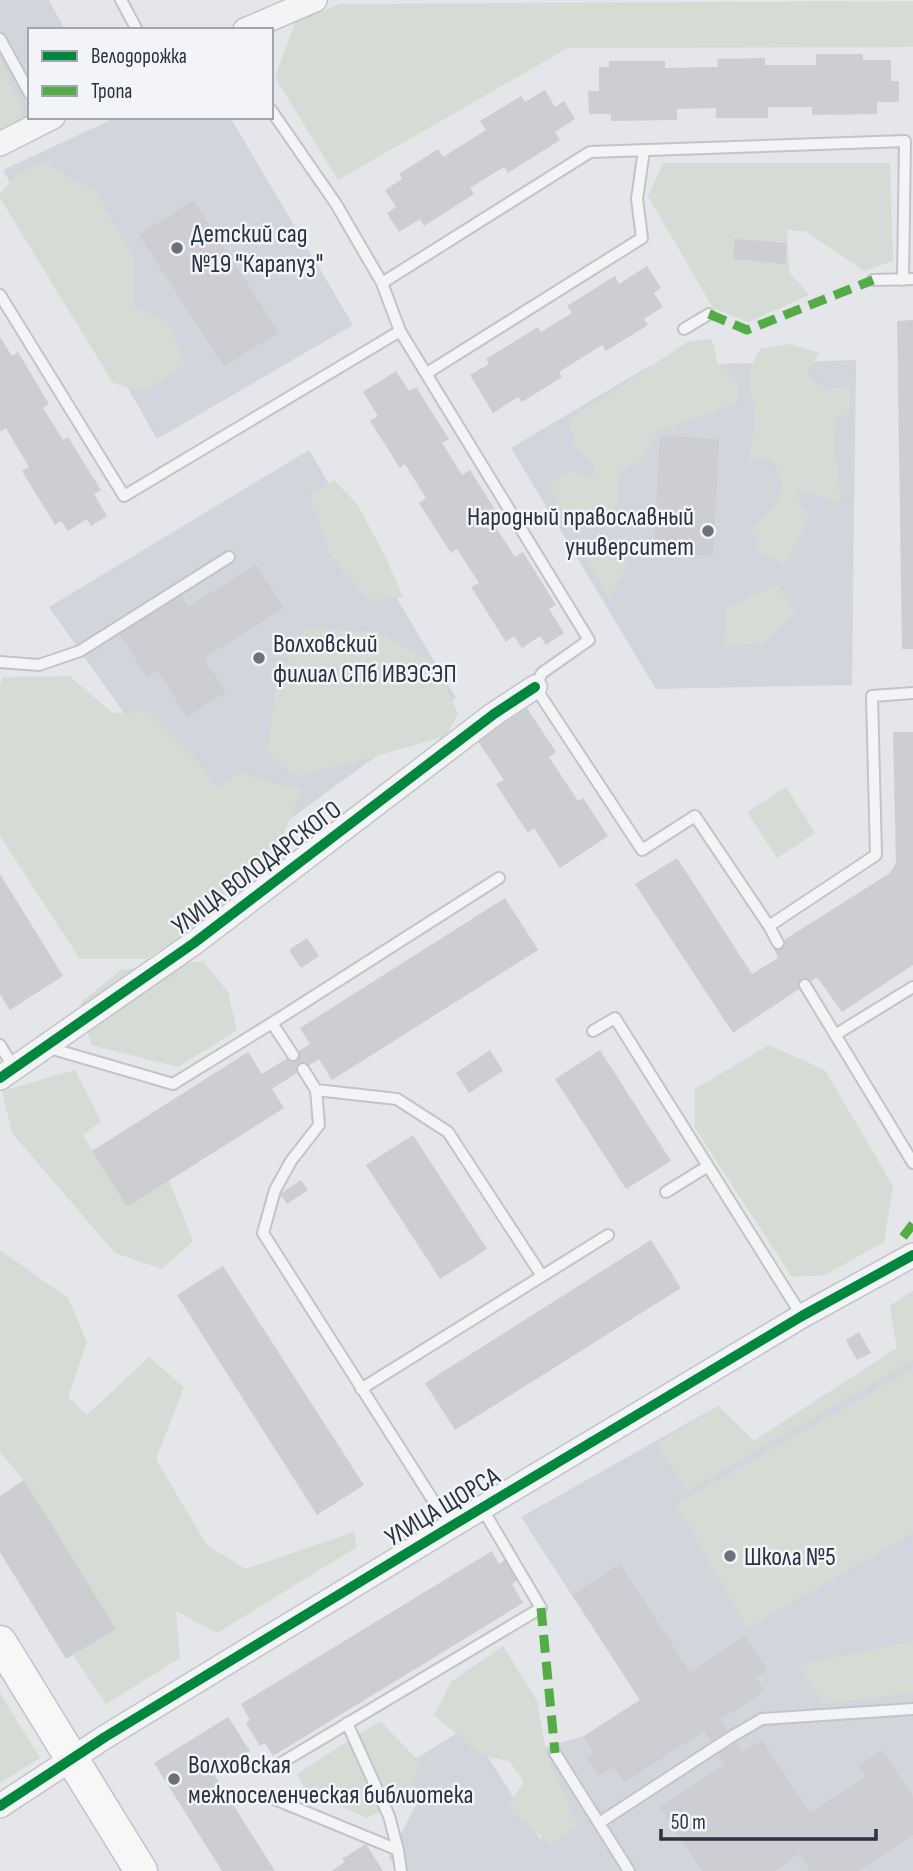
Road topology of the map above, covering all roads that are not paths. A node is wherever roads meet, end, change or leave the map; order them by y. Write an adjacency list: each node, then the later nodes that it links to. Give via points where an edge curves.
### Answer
1 (121, 0): 3 (lane)
2 (315, 0): 4 (street)
3 (136, 28)
4 (250, 28)
5 (0, 40): 6 (lane)
6 (28, 90)
7 (273, 113): 13 (lane, via 336,204)
8 (47, 119): 9 (street)
9 (0, 144)
10 (644, 150): 12 (lane, via 905,141); 13 (lane, via 590,152); 18 (lane, via 637,199 642,238)
11 (873, 280): 12 (lane)
12 (908, 280)
13 (382, 283): 17 (lane)
14 (0, 295): 17 (lane, via 124,496)
15 (709, 314): 16 (lane)
16 (684, 329)
17 (401, 331): 18 (lane)
18 (427, 373): 21 (lane, via 589,639 542,673)
19 (229, 557): 20 (lane, via 80,651 39,665)
20 (0, 662)
21 (536, 687): 24 (lane, via 642,850 695,816); 32 (street, УЛИЦА ВОЛОДАРСКОГО, via 494,714 194,943)
22 (913, 693): 24 (lane, via 872,696 876,855)
23 (499, 878): 28 (lane)
24 (769, 926): 25 (lane)
25 (778, 943)
26 (804, 985): 30 (lane)
27 (913, 988): 30 (lane)
28 (272, 1023): 32 (lane, via 173,1084); 33 (lane)
29 (593, 1031): 38 (lane, via 614,1017)
30 (835, 1035): 37 (lane)
31 (0, 1045): 35 (lane)
32 (45, 1046): 35 (street, УЛИЦА ВОЛОДАРСКОГО)
33 (293, 1055)
34 (303, 1069): 36 (lane)
35 (7, 1073)
36 (316, 1090): 42 (lane, via 397,1099 448,1132); 44 (lane, via 319,1125 275,1190 262,1233)
37 (913, 1163)
38 (708, 1166): 39 (lane); 43 (lane)
39 (666, 1192)
40 (608, 1235): 42 (lane)
41 (913, 1255): 43 (street, УЛИЦА ЩОРСА)
42 (542, 1276): 44 (lane)
43 (802, 1317): 45 (street, УЛИЦА ЩОРСА)
44 (362, 1389): 46 (lane)
45 (482, 1508): 46 (street, УЛИЦА ЩОРСА); 49 (lane, via 541,1608)
46 (450, 1527): 51 (street, УЛИЦА ЩОРСА)
47 (0, 1642): 51 (main road)
48 (913, 1709): 55 (lane, via 762,1719)
49 (347, 1723): 52 (lane); 56 (lane, via 389,1816)
50 (555, 1753): 55 (lane)
51 (72, 1758): 54 (street, УЛИЦА ЩОРСА); 57 (main road)
52 (281, 1763)
53 (267, 1796): 56 (lane)
54 (0, 1806)
55 (599, 1823): 59 (lane)
56 (398, 1850): 58 (lane)
57 (141, 1871)
58 (401, 1871)
59 (629, 1871)

